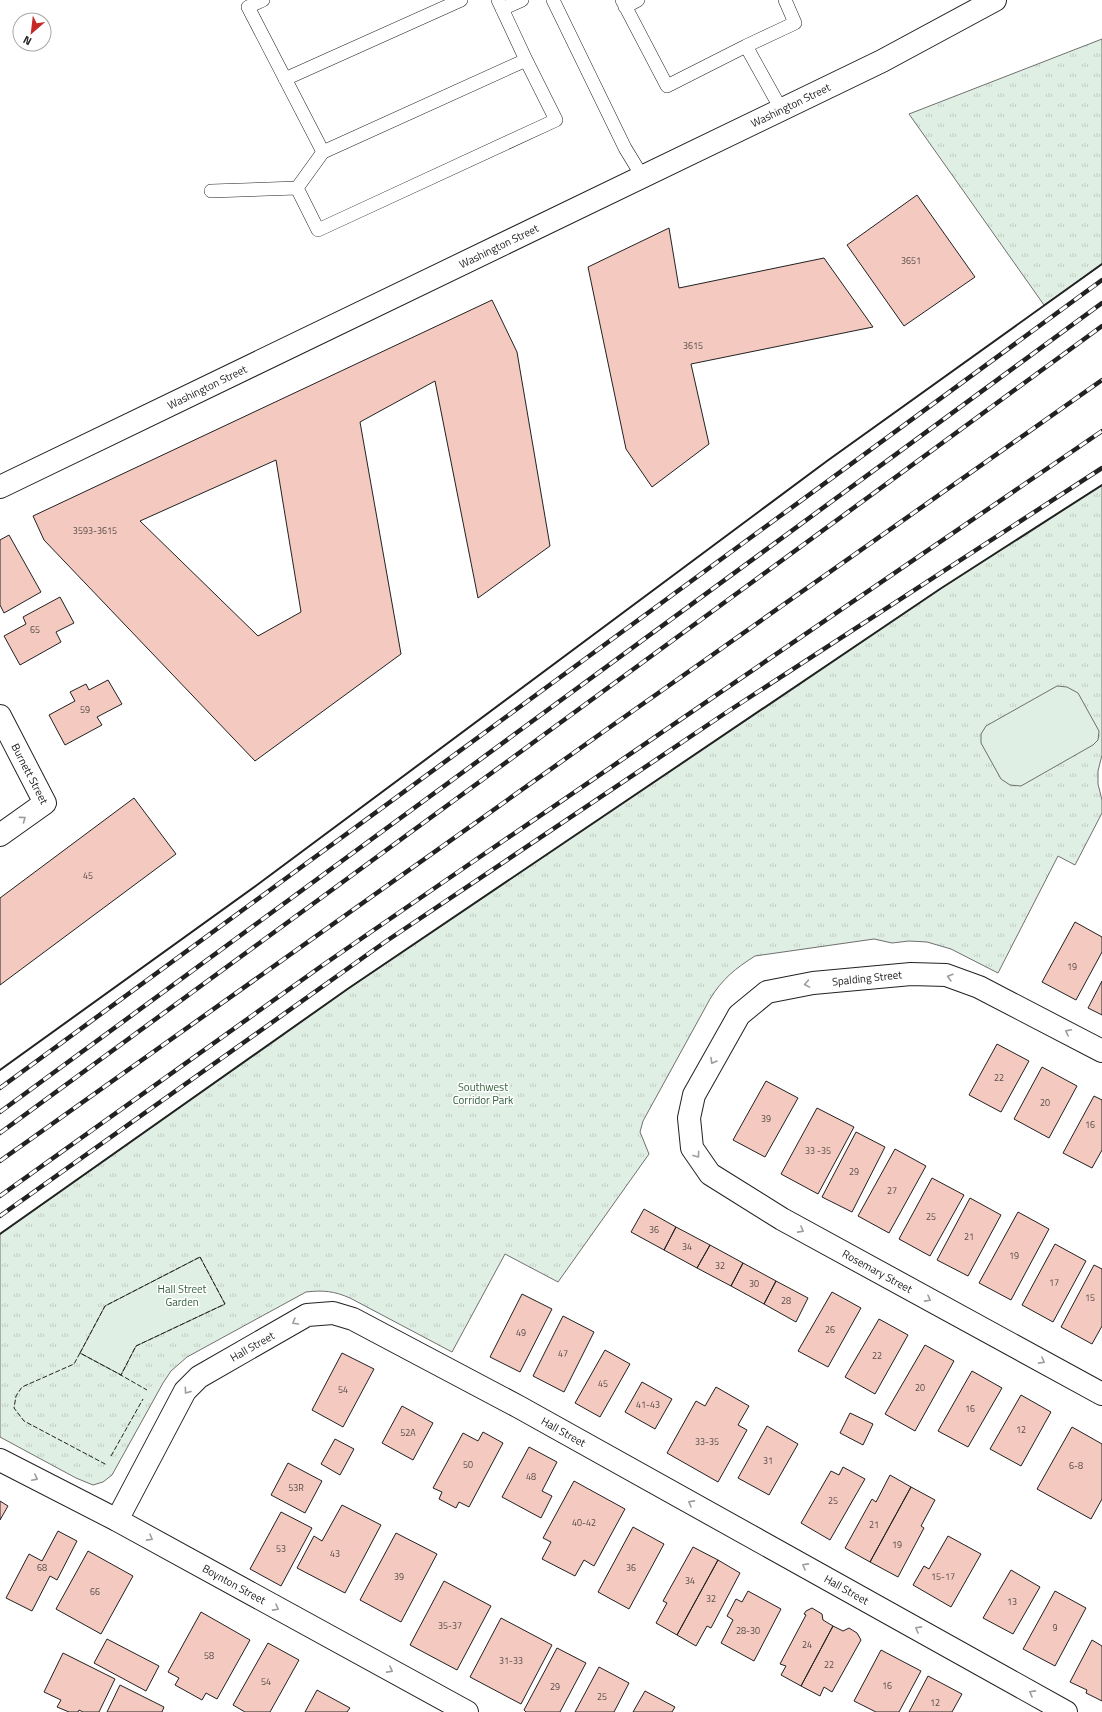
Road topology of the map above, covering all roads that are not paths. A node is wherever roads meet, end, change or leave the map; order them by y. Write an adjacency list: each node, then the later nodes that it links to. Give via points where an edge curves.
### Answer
1 (263, 0): 12 (lane, via 248,7)
2 (461, 0): 12 (lane)
3 (522, 0): 9 (lane)
4 (553, 0): 15 (lane, via 625,148)
5 (638, 0): 8 (lane)
6 (784, 0): 10 (lane, via 795,23)
7 (995, 0): 13 (street, Washington Street, via 882,61)
8 (623, 3): 10 (lane, via 667,86)
9 (500, 5): 11 (lane)
10 (746, 46): 13 (lane)
11 (526, 60): 14 (lane); 16 (lane, via 556,120 318,230)
12 (285, 79): 14 (lane)
13 (781, 109): 15 (street, Washington Street)
14 (323, 152): 16 (lane)
15 (642, 176): 18 (street, Washington Street)
16 (297, 188): 17 (lane)
17 (211, 191)
18 (0, 487)
19 (0, 716): 20 (street, Burnett Street, one-way to 19, via 45,803)
20 (0, 835)
21 (1102, 1051): 22 (street, Spalding Street, one-way to 22, via 979,987 946,975 911,974 813,983 767,992 739,1015 694,1094)
22 (689, 1118): 23 (street, Rosemary Street, one-way to 23, via 692,1148 710,1174 782,1219)
23 (1102, 1394)
24 (0, 1460): 25 (street, Boynton Street, one-way to 25)
25 (117, 1520): 26 (street, Boynton Street, one-way to 26); 27 (street, Hall Street, one-way to 25, via 519,1407 353,1319 332,1313 307,1315 199,1377 185,1391)
26 (467, 1712)
27 (1066, 1712)

